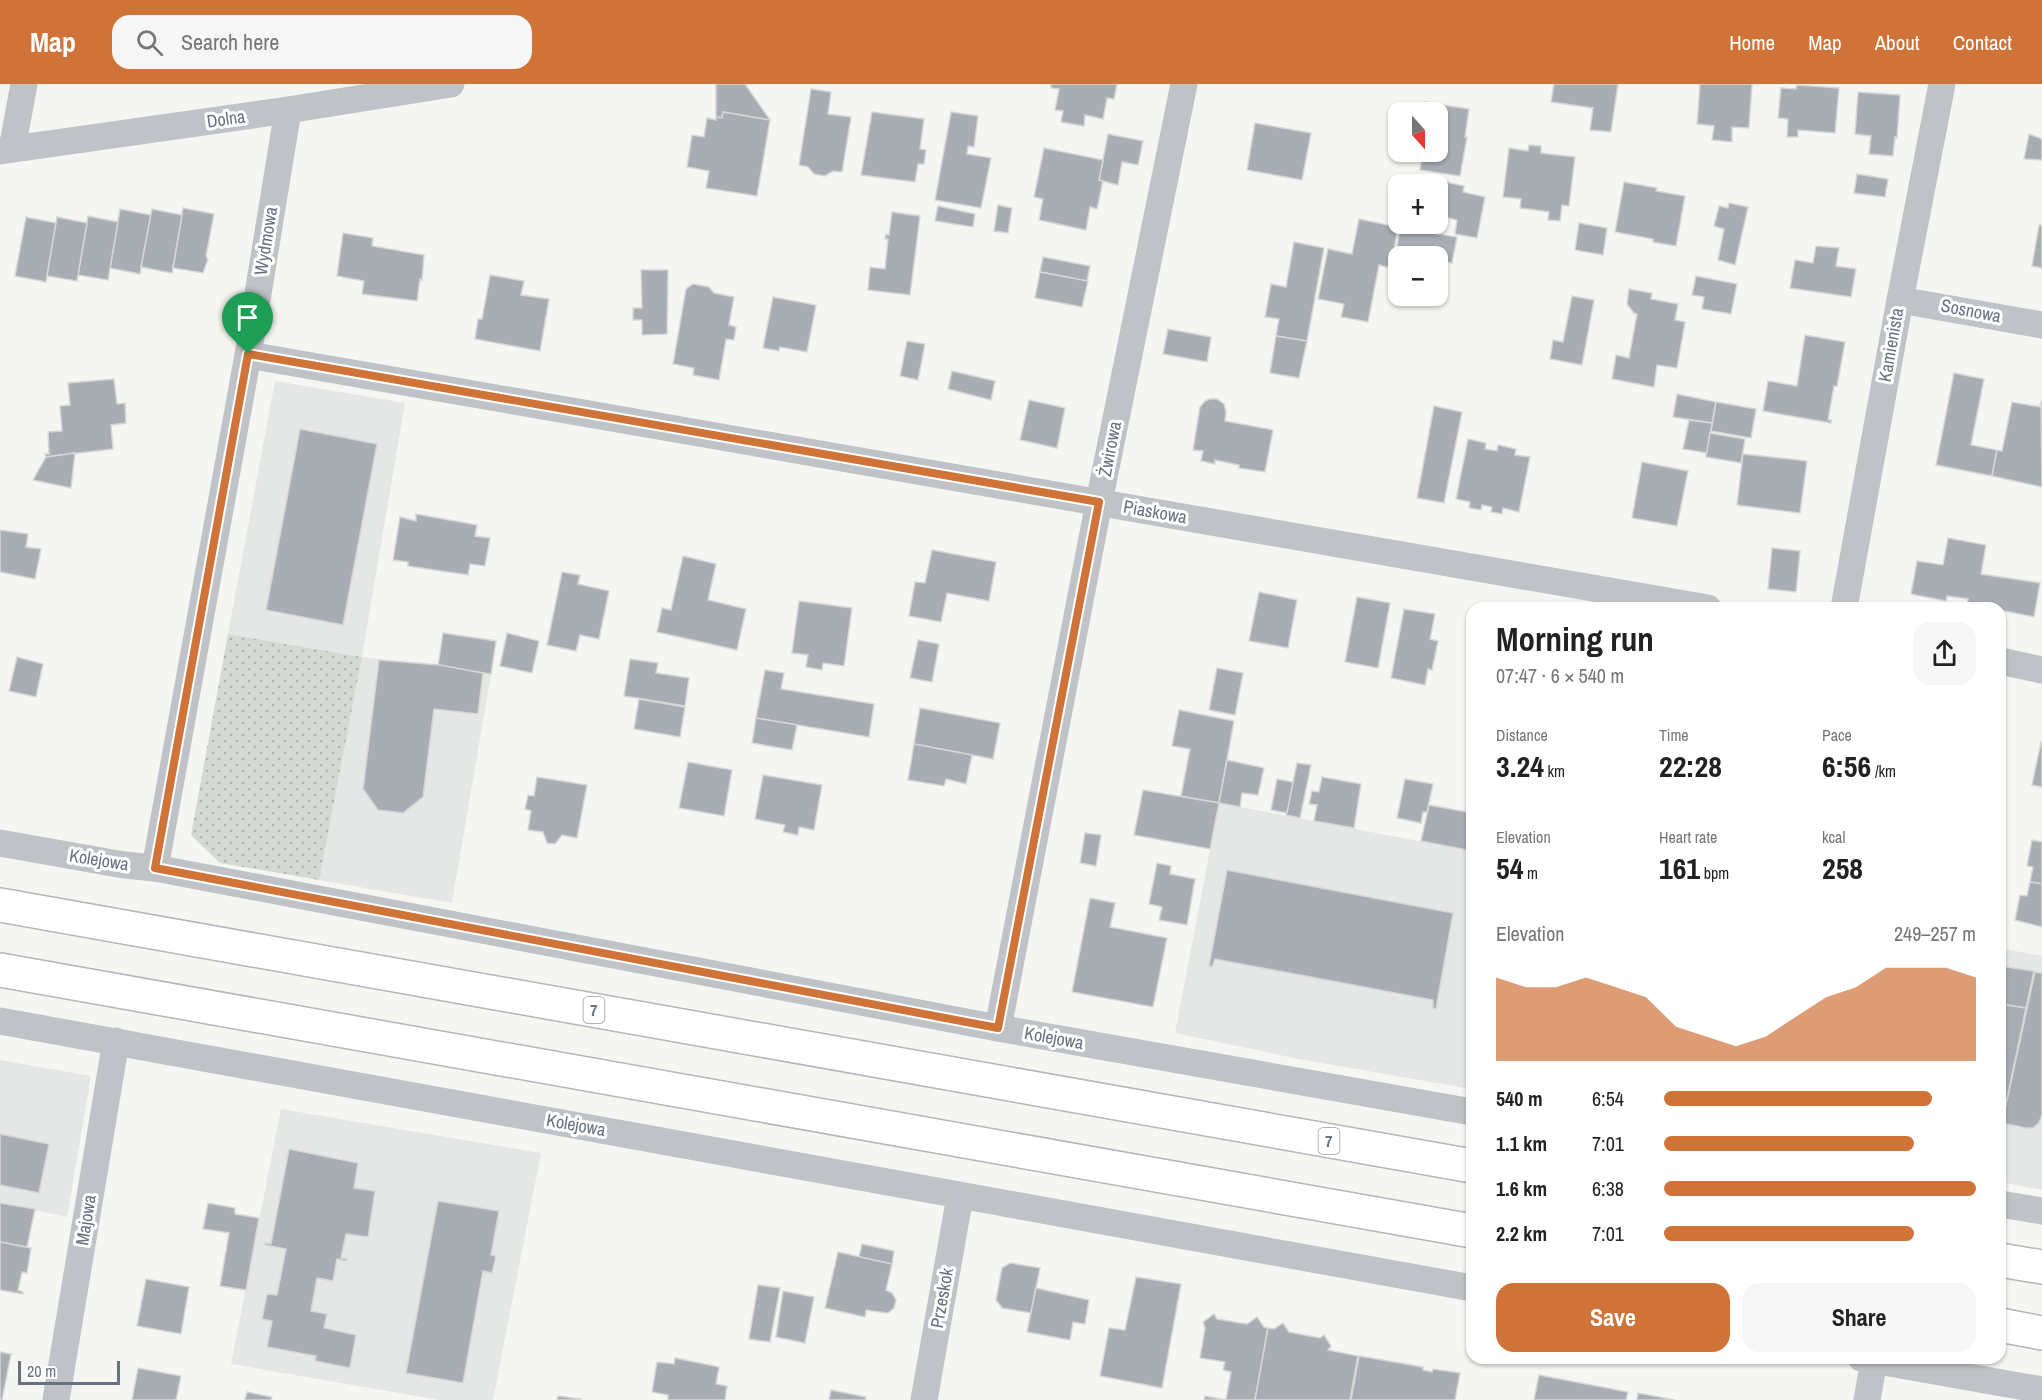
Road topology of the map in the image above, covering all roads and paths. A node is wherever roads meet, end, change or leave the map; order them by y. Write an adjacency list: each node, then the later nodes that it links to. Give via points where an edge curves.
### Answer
1 (24, 84): 6 (street)
2 (451, 84): 5 (street, Dolna)
3 (1184, 84): 10 (street, Żwirowa)
4 (1942, 84): 7 (street, Kamienista)
5 (288, 110): 6 (street, Dolna); 9 (street, Wydmowa)
6 (6, 150)
7 (1900, 300): 8 (street, Sosnowa); 12 (street, Kamienista)
8 (2042, 325)
9 (248, 354): 10 (street, Piaskowa); 16 (street, Wydmowa)
10 (1099, 502): 11 (street, Piaskowa); 20 (street, Żwirowa)
11 (1674, 602)
12 (1845, 602)
13 (2006, 663): 14 (street)
14 (2042, 670)
15 (0, 843): 16 (street, Kolejowa)
16 (155, 868): 20 (street, Kolejowa)
17 (0, 904): 23 (highway, 7)
18 (0, 970): 27 (highway)
19 (0, 1021): 21 (street, Kolejowa)
20 (998, 1028): 22 (street, Kolejowa)
21 (116, 1041): 24 (street, Kolejowa); 36 (street, Majowa)
22 (1466, 1111)
23 (1466, 1165)
24 (960, 1196): 30 (street, Kolejowa); 37 (street, Przeskok)
25 (2006, 1205): 26 (street)
26 (2042, 1211)
27 (1466, 1230)
28 (2006, 1261): 29 (highway)
29 (2042, 1267)
30 (1466, 1287)
31 (2006, 1326): 32 (highway)
32 (2042, 1333)
33 (1867, 1364): 38 (street)
34 (1895, 1364): 35 (street)
35 (2042, 1390)
36 (56, 1400)
37 (924, 1400)
38 (1867, 1400)

